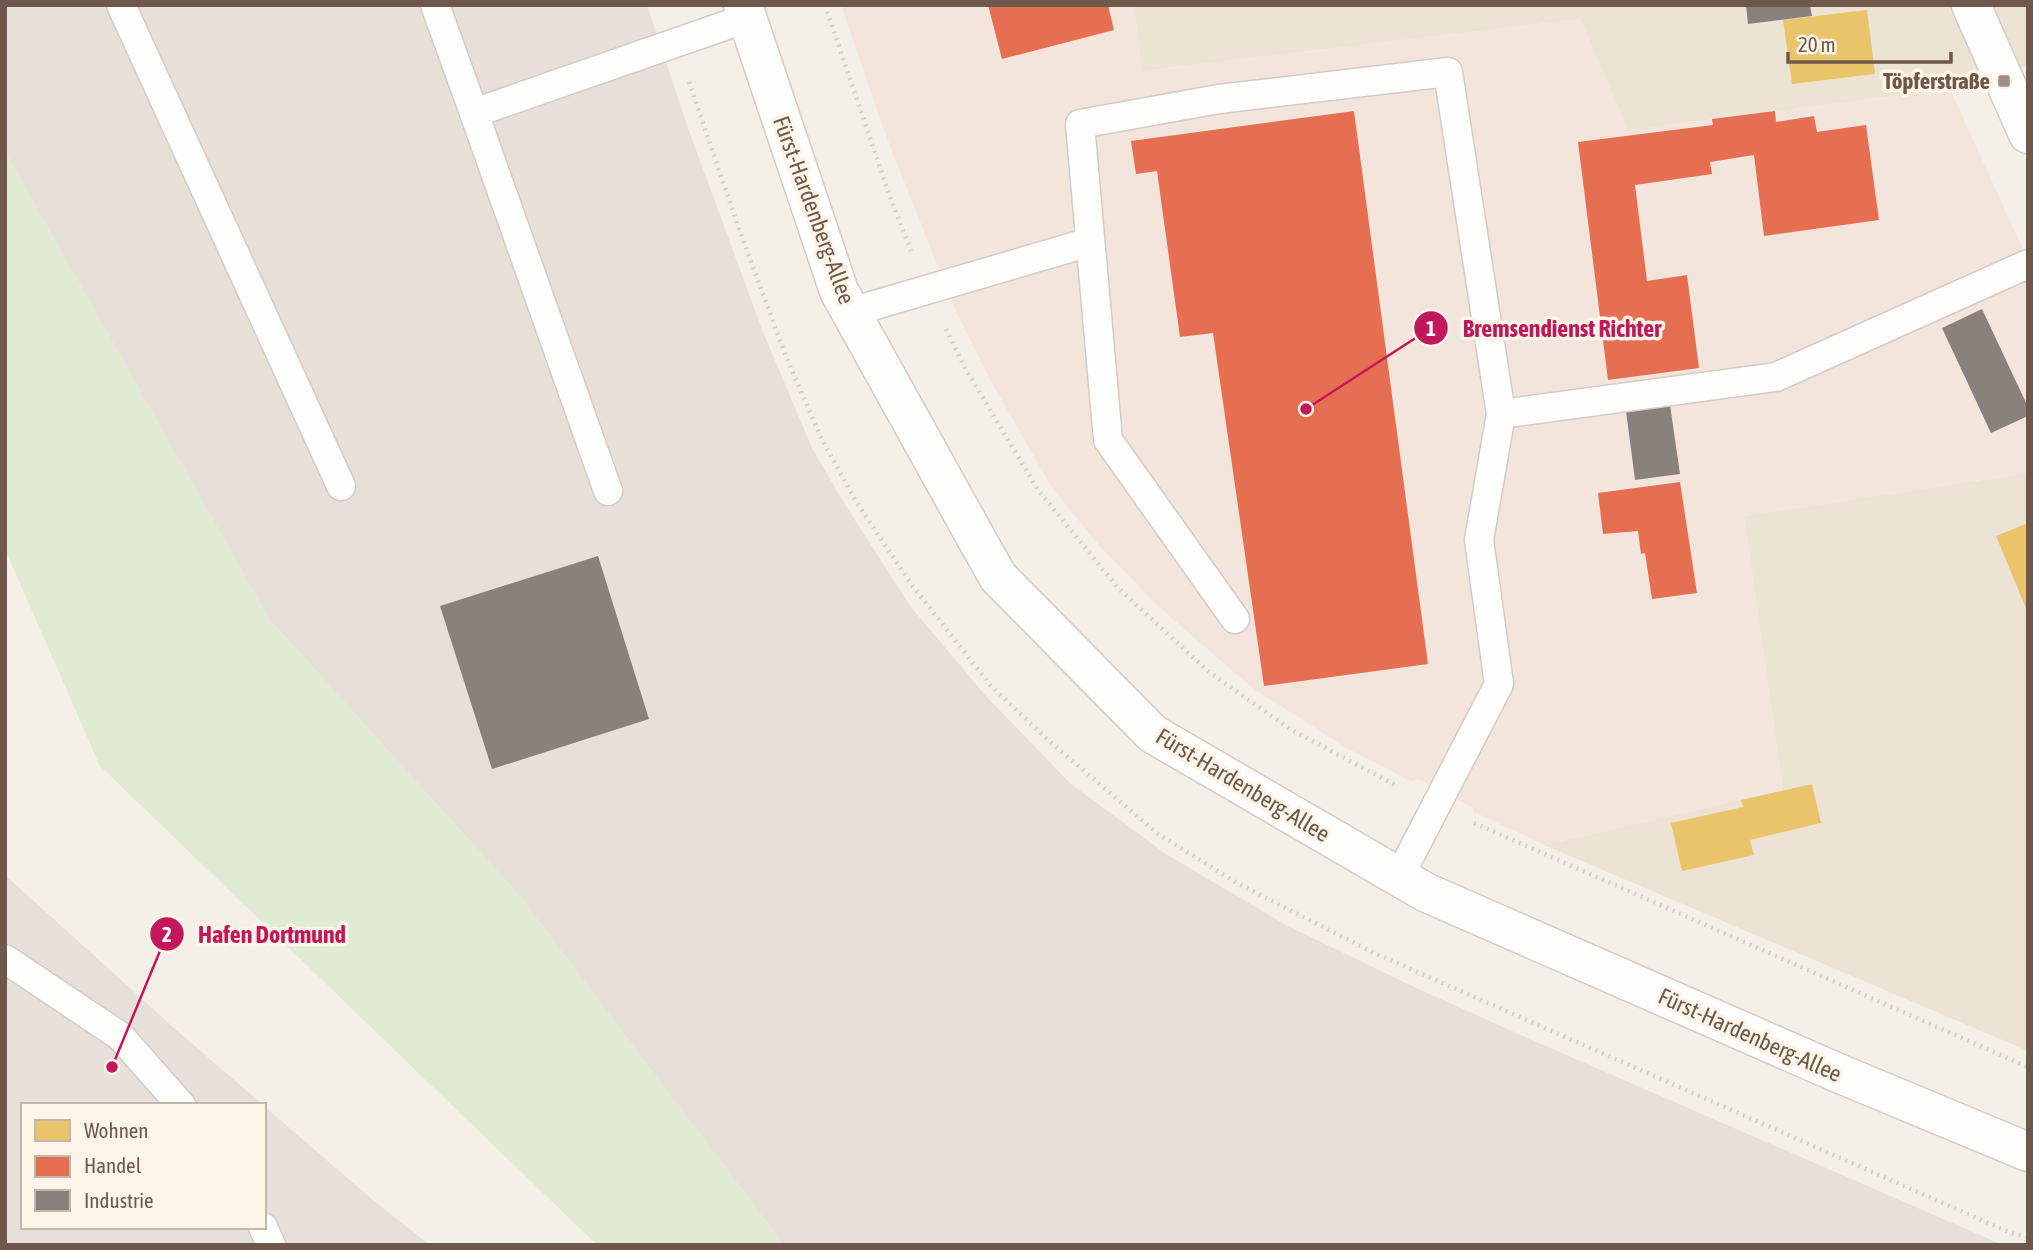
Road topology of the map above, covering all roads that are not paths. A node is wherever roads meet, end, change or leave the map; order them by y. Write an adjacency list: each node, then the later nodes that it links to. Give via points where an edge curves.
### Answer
1 (121, 5): 11 (lane)
2 (435, 5): 5 (lane)
3 (1971, 5): 6 (street)
4 (745, 11): 5 (lane); 9 (street, Fürst-Hardenberg-Allee, via 839,291)
5 (474, 113): 12 (lane)
6 (2028, 134)
7 (1090, 242): 9 (lane); 10 (lane, via 1080,124 1219,99 1448,72); 13 (lane, via 1108,440)
8 (2028, 264): 10 (lane, via 1776,377)
9 (851, 312): 14 (street, Fürst-Hardenberg-Allee, via 999,577 1153,734)
10 (1501, 414): 14 (lane, via 1479,540 1499,684)
11 (341, 486)
12 (608, 491)
13 (1235, 619)
14 (1399, 877): 17 (street, Fürst-Hardenberg-Allee, via 1666,999)
15 (5, 959): 16 (lane, via 120,1037)
16 (179, 1103)
17 (2028, 1152)
18 (264, 1229): 19 (lane)
19 (271, 1245)

